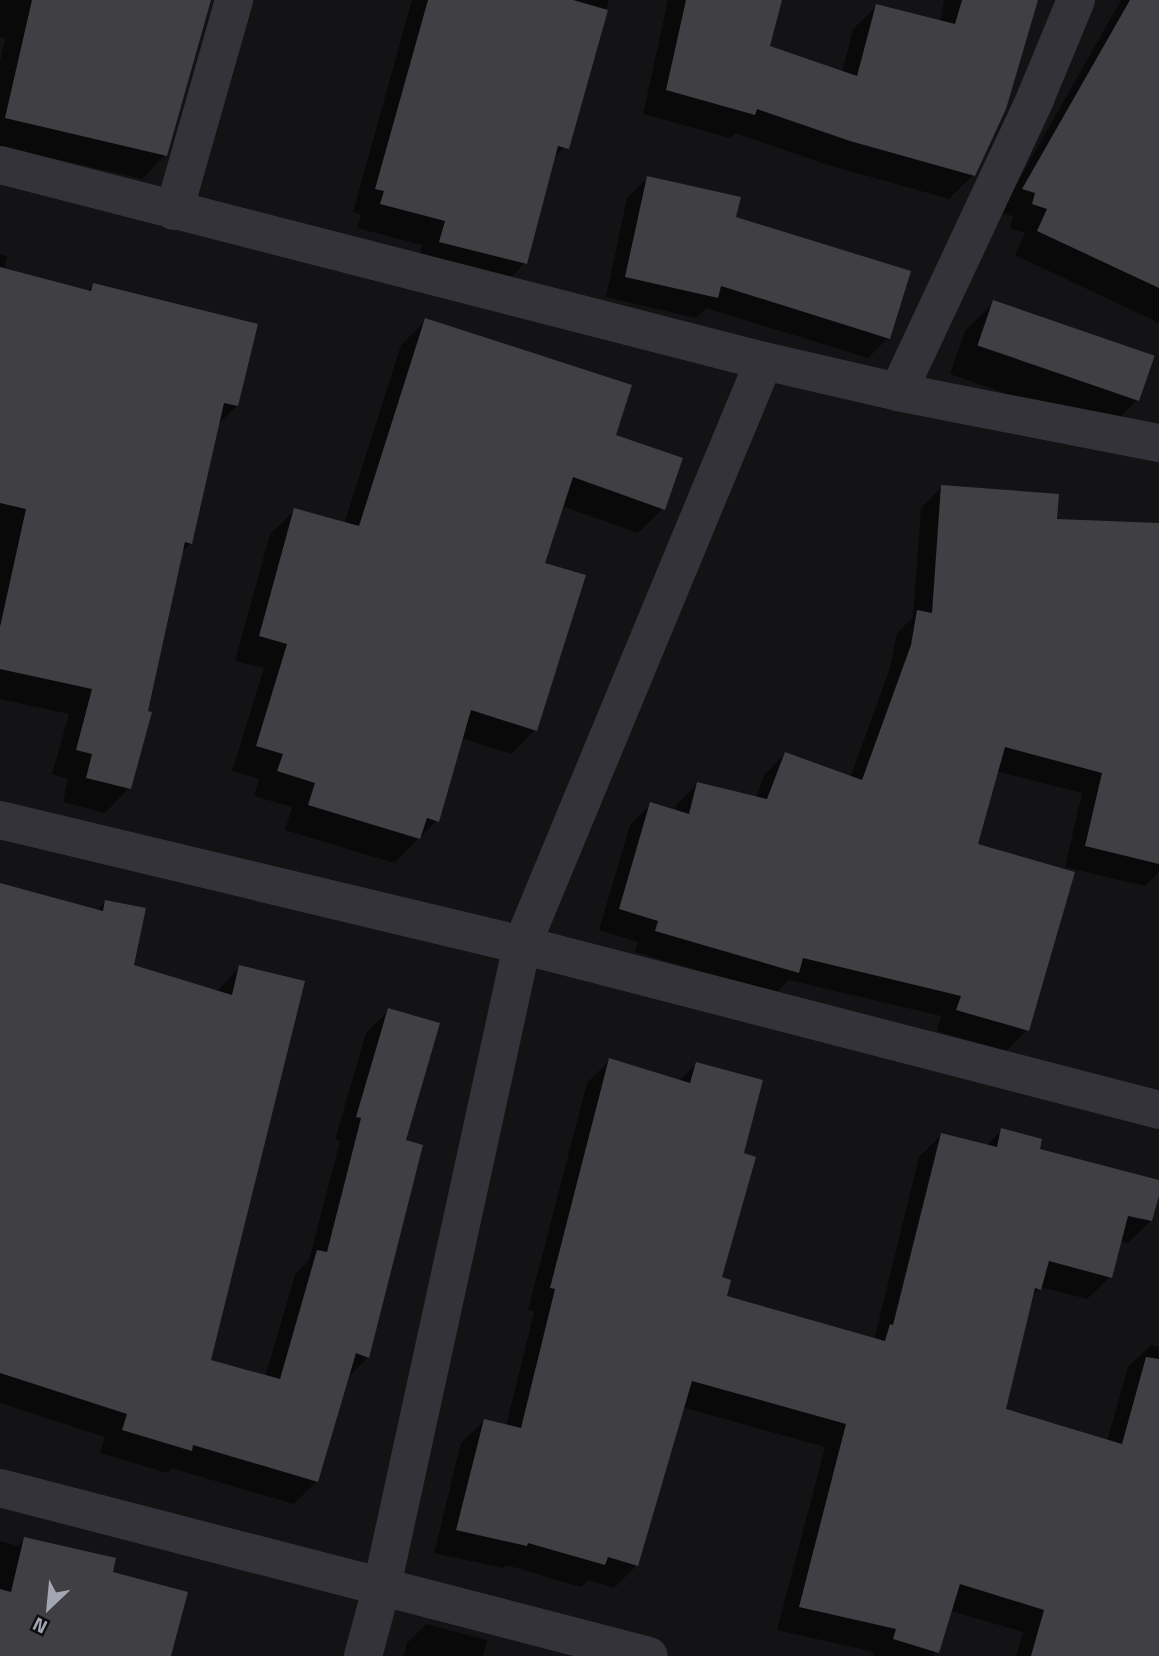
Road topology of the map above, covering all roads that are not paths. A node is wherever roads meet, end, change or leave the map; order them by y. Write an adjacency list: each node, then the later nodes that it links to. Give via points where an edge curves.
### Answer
1 (234, 0): 4 (street)
2 (1076, 0): 6 (street, via 1035,99)
3 (0, 165): 4 (street)
4 (174, 211): 5 (street)
5 (764, 361): 6 (street); 9 (street)
6 (898, 392): 7 (street)
7 (1159, 443)
8 (0, 820): 9 (street)
9 (522, 945): 10 (street); 12 (street)
10 (1159, 1106)
11 (0, 1488): 12 (street)
12 (382, 1586): 13 (street); 14 (street)
13 (363, 1656)
14 (649, 1656)

